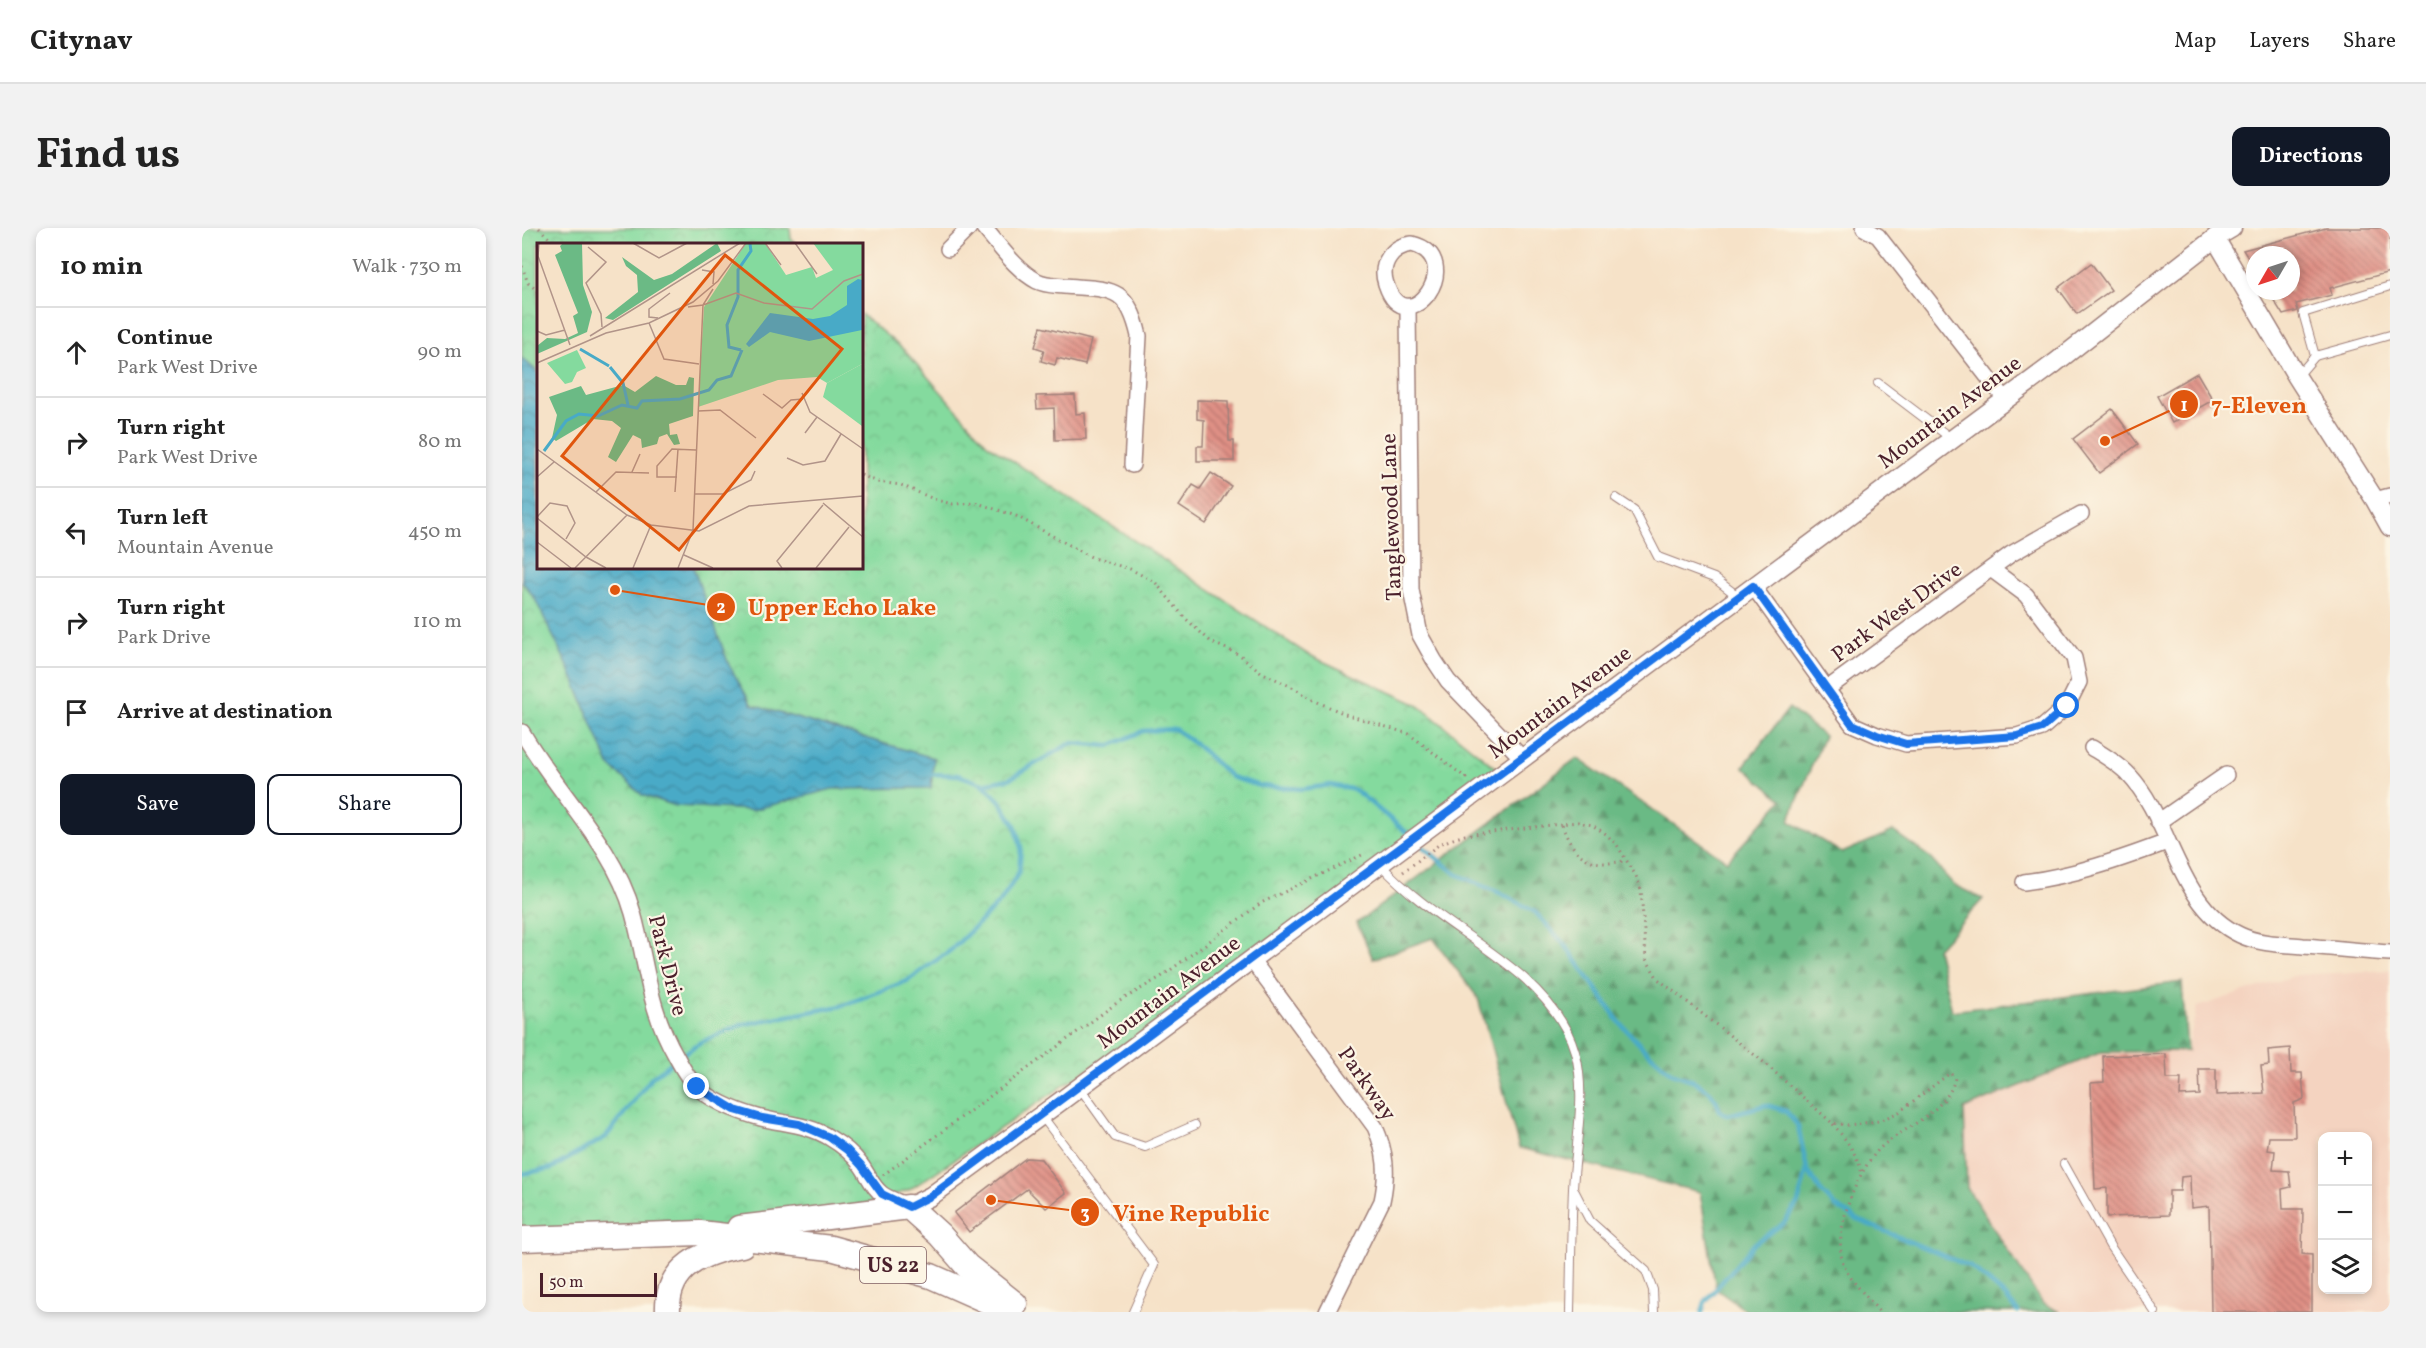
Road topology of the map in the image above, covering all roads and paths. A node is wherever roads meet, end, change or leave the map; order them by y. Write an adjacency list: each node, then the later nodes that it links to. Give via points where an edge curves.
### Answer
1 (538, 228): 7 (path)
2 (969, 228): 8 (street)
3 (984, 228): 19 (street, via 1025,273 1039,282 1110,290 1124,299 1139,336)
4 (1864, 228): 17 (street, via 1878,236)
5 (2232, 228): 6 (street, Mountain Avenue)
6 (2211, 233): 15 (street); 17 (street, Mountain Avenue, via 2096,331)
7 (554, 243)
8 (948, 249)
9 (522, 266): 11 (path, via 528,283)
10 (2390, 286): 14 (lane, via 2303,313)
11 (537, 290)
12 (1408, 308): 30 (street, Tanglewood Lane, via 1411,590 1420,635 1448,681)
13 (2390, 335): 14 (lane)
14 (2315, 356): 15 (lane)
15 (2297, 377): 22 (street)
16 (1878, 383): 18 (lane)
17 (2005, 399): 18 (street, Mountain Avenue)
18 (1952, 439): 26 (street, Mountain Avenue)
19 (1132, 465)
20 (862, 475): 32 (path, via 901,485 936,500 977,503 1016,516 1093,558 1130,569 1155,582 1211,642 1321,704 1409,734)
21 (1616, 498): 26 (lane, via 1634,510 1658,557)
22 (2383, 498): 24 (street)
23 (2081, 514): 25 (street, Park West Drive)
24 (2390, 527)
25 (1990, 569): 27 (street, Park West Drive); 27 (street, Park West Drive, via 2026,595 2074,658 2079,682 2067,706 2042,728 2017,736 1906,744 1852,724)
26 (1746, 592): 27 (street, Park West Drive); 30 (street, Mountain Avenue)
27 (1827, 689)
28 (522, 732): 48 (street, Park Drive, via 601,847 626,893 663,1034 686,1074 697,1087 735,1110 799,1124 829,1137 847,1150)
29 (2092, 748): 33 (street, via 2130,775)
30 (1522, 758): 36 (street, Mountain Avenue, via 1396,852)
31 (2226, 775): 33 (street)
32 (1466, 778)
33 (2158, 822): 35 (street)
34 (1562, 825): 37 (path, via 1592,825 1611,839); 37 (path, via 1578,854 1604,865); 38 (path, via 1465,835 1441,843)
35 (2167, 842): 39 (street, via 2048,879); 40 (street, via 2206,909 2241,936 2265,943)
36 (1375, 856): 41 (street, Mountain Avenue); 48 (path, via 1261,903 1161,977 1118,1002); 49 (lane, via 1399,885 1526,980 1558,1016 1576,1054 1579,1078)
37 (1627, 860): 44 (path, via 1641,889 1646,959 1658,979 1761,1060)
38 (1404, 871)
39 (2024, 882)
40 (2390, 953)
41 (1251, 959): 42 (street, Mountain Avenue); 58 (street, Parkway, via 1375,1127 1384,1154 1387,1182 1383,1201)
42 (1079, 1087): 43 (street, Mountain Avenue); 45 (lane, via 1115,1137 1145,1147)
43 (1041, 1115): 50 (street, Mountain Avenue, via 931,1196); 57 (lane, via 1154,1265)
44 (1832, 1123): 47 (path, via 1851,1145); 47 (path, via 1880,1121 1899,1112 1950,1073 1955,1078 1954,1086 1936,1107 1884,1144)
45 (1195, 1125)
46 (2064, 1164): 62 (lane, via 2110,1246)
47 (1862, 1174): 61 (path, via 1842,1225 1840,1248 1845,1267)
48 (872, 1183): 50 (street, Park Drive, via 882,1194)
49 (1573, 1188): 59 (lane); 60 (lane, via 1590,1221 1646,1271 1653,1290)
50 (909, 1207): 51 (highway); 56 (highway, via 967,1266)
51 (700, 1233): 52 (highway, US 22); 53 (highway, US 22)
52 (522, 1239)
53 (768, 1241): 54 (highway, via 718,1249 688,1265 672,1284); 55 (highway, US 22, via 831,1248 880,1260 931,1276)
54 (668, 1312)
55 (1012, 1312)
56 (1025, 1312)
57 (1133, 1312)
58 (1327, 1312)
59 (1570, 1312)
60 (1654, 1312)
61 (1878, 1312)
62 (2155, 1312)

